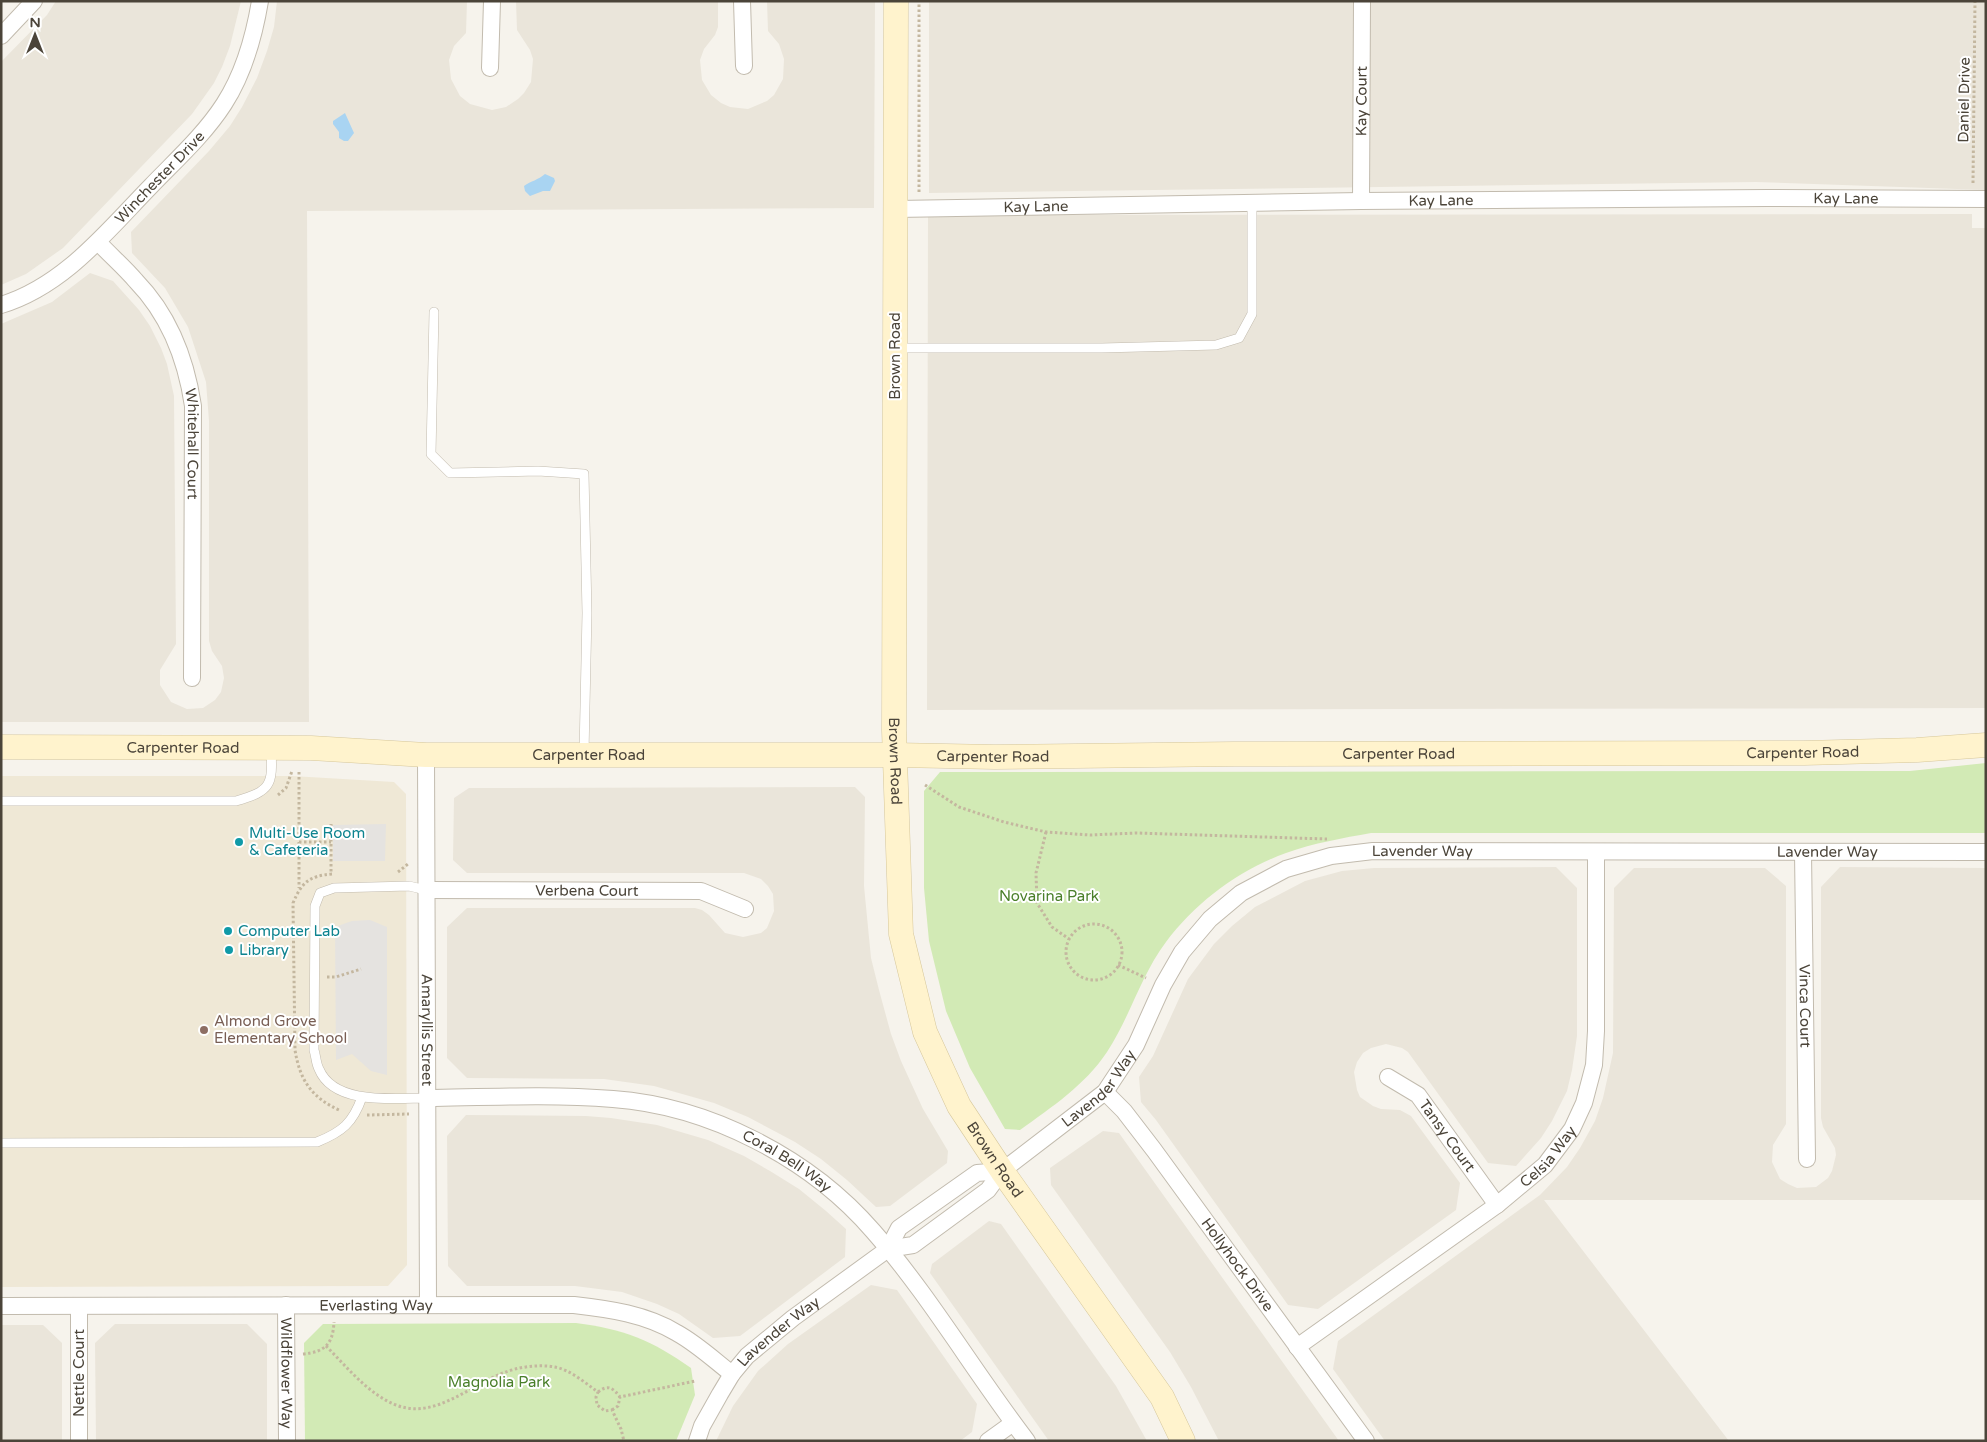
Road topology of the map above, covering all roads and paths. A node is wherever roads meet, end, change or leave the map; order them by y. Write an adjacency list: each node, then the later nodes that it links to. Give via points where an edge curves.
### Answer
1 (34, 1): 9 (street)
2 (260, 1): 16 (street, Winchester Drive, via 243,66 224,104 200,136)
3 (492, 1): 11 (street)
4 (742, 1): 10 (street)
5 (896, 1): 15 (street, Brown Road)
6 (920, 1): 15 (path)
7 (1362, 1): 13 (street, Kay Court)
8 (1975, 1): 12 (path, Daniel Drive)
9 (1, 36)
10 (744, 66)
11 (490, 68)
12 (1979, 198): 13 (street, Kay Lane)
13 (1361, 201): 14 (street, Kay Lane)
14 (1252, 203): 15 (street, Kay Lane); 19 (lane, via 1252,314 1239,338 1216,345)
15 (908, 209): 19 (street, Brown Road)
16 (98, 242): 17 (street, Winchester Drive, via 44,286); 20 (street, Whitehall Court, via 157,305 184,361 189,381 193,406)
17 (1, 305)
18 (434, 312): 26 (lane, via 431,454 450,473 584,474)
19 (894, 348): 25 (street, Brown Road)
20 (192, 678)
21 (1986, 745): 25 (street, Carpenter Road, via 1804,753)
22 (1, 747): 23 (street, Carpenter Road)
23 (271, 747): 24 (street, Carpenter Road); 29 (lane, via 270,782 257,795 236,801)
24 (426, 755): 26 (street, Carpenter Road); 40 (street, Amaryllis Street)
25 (896, 755): 26 (street, Carpenter Road); 53 (street, Brown Road, via 901,934 925,1032 959,1106)
26 (584, 756)
27 (299, 772): 33 (path)
28 (926, 785): 31 (path, via 959,806)
29 (1, 801)
30 (331, 824): 34 (path)
31 (1046, 832): 32 (path); 42 (path, via 1036,873 1037,903 1052,926)
32 (1335, 839)
33 (299, 842): 34 (path); 39 (path)
34 (331, 842): 38 (path)
35 (1596, 852): 36 (street, Lavender Way); 48 (street, Lavender Way, via 1373,851 1331,856 1286,869 1241,893 1210,920 1182,952 1136,1045); 54 (street, Celsia Way, via 1596,1031 1594,1065 1584,1103 1572,1128 1545,1165)
36 (1803, 852): 37 (street, Lavender Way); 52 (street, Vinca Court)
37 (1986, 852)
38 (331, 874)
39 (299, 888)
40 (426, 890): 41 (street, Verbena Court, via 701,891); 49 (lane, via 409,886 334,888 320,894 314,906 314,1050 319,1070 330,1084); 50 (street, Amaryllis Street)
41 (744, 909)
42 (1069, 939): 43 (path, via 1067,958 1071,967 1087,979 1097,980 1115,971); 43 (path, via 1084,925 1099,924 1111,929 1122,946)
43 (1118, 965): 46 (path)
44 (361, 969): 45 (path)
45 (327, 977)
46 (1146, 978)
47 (1388, 1077): 54 (street, Tansy Court, via 1418,1095)
48 (1105, 1092): 53 (street, Lavender Way); 62 (street, Hollyhock Drive, via 1154,1150)
49 (362, 1098): 50 (lane); 51 (lane, via 351,1122 317,1142)
50 (428, 1098): 55 (street, Coral Bell Way, via 614,1099 713,1122 773,1149 820,1180 869,1226); 57 (street, Amaryllis Street)
51 (1, 1143)
52 (1807, 1159)
53 (1002, 1171): 55 (street, Lavender Way, via 988,1190 913,1245); 55 (street, Lavender Way, via 977,1174 899,1228); 76 (street, Brown Road, via 1162,1397)
54 (1497, 1205): 62 (street, Celsia Way)
55 (888, 1249): 64 (street, Lavender Way, via 794,1318 747,1356); 69 (street, Coral Bell Way)
56 (286, 1305): 57 (street, Everlasting Way); 59 (street, Everlasting Way); 71 (street, Wildflower Way)
57 (428, 1305): 64 (street, Everlasting Way, via 574,1305 609,1309 638,1316 677,1332)
58 (1, 1306): 59 (street, Everlasting Way)
59 (79, 1306): 70 (street, Nettle Court)
60 (334, 1322): 61 (path)
61 (326, 1346): 63 (path, via 313,1353); 66 (path, via 377,1395 397,1405 417,1409 433,1406 504,1372 530,1366 556,1367)
62 (1297, 1347): 77 (street, Hollyhock Drive)
63 (302, 1354)
64 (732, 1374): 73 (street, Lavender Way, via 702,1426)
65 (695, 1381): 67 (path)
66 (598, 1392): 67 (path, via 608,1387); 68 (path, via 597,1405 604,1411)
67 (620, 1397): 68 (path, via 618,1406)
68 (612, 1410): 72 (path)
69 (1013, 1423): 74 (street); 75 (street, Coral Bell Way)
70 (79, 1441)
71 (287, 1441)
72 (624, 1441)
73 (697, 1441)
74 (988, 1441)
75 (1026, 1441)
76 (1183, 1441)
77 (1366, 1441)

